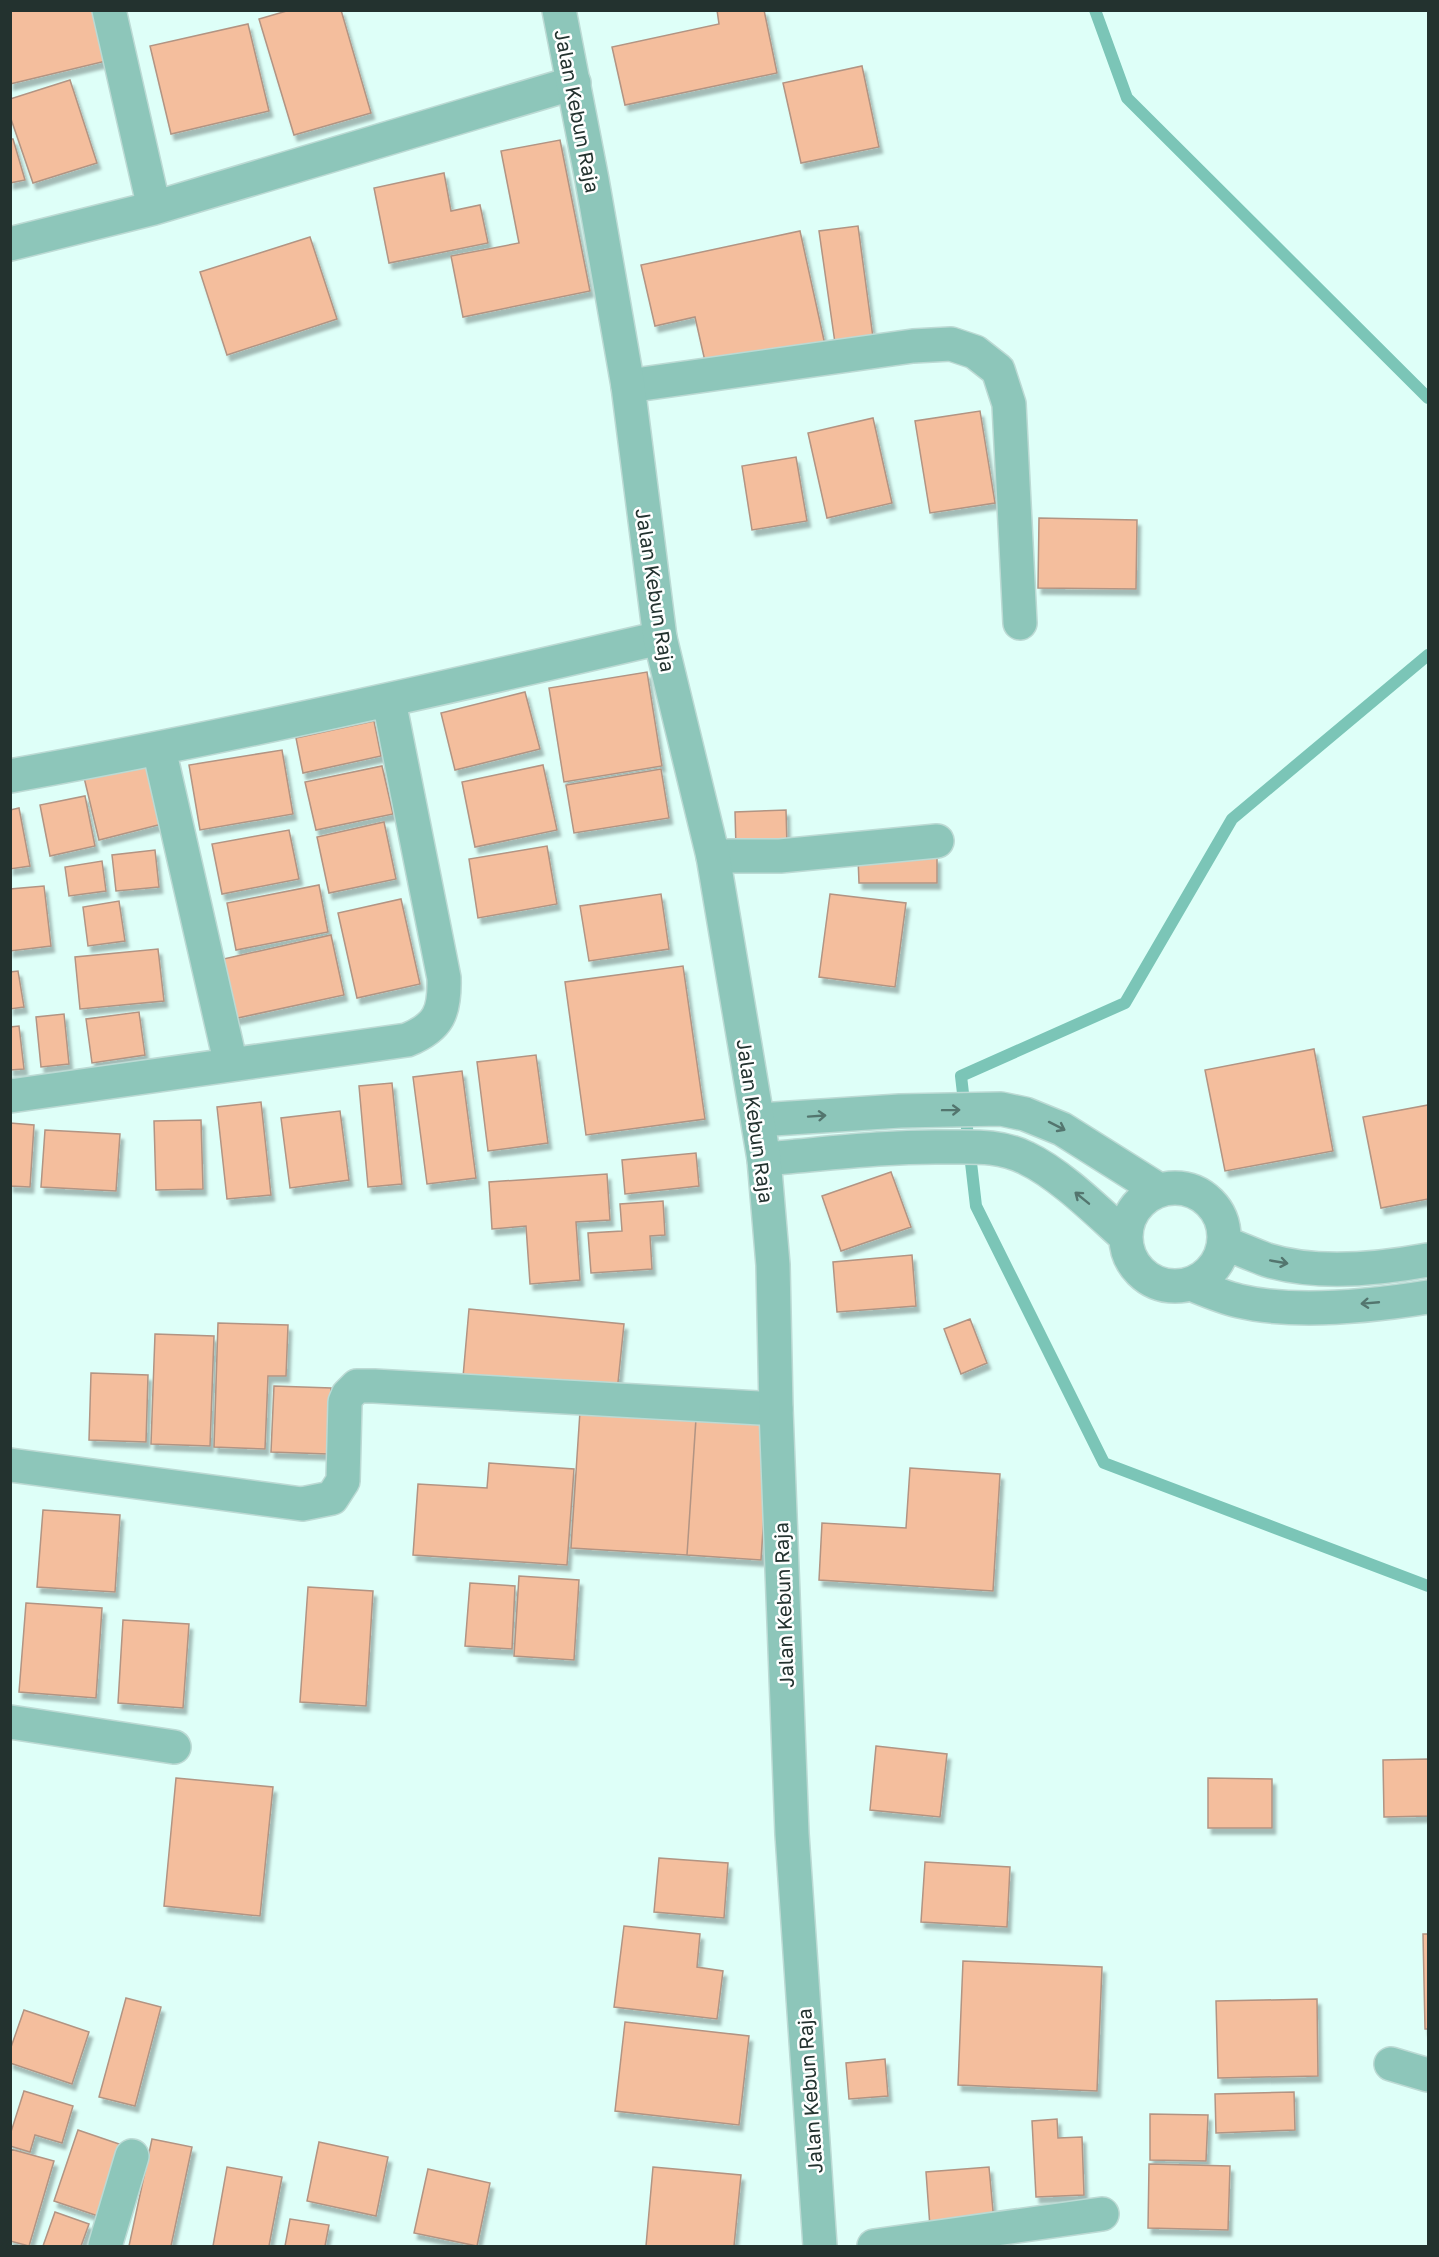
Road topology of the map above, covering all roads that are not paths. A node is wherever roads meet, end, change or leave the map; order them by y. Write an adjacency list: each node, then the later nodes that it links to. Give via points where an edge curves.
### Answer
1 (109, 10): 4 (street)
2 (559, 10): 3 (street, Jalan Kebun Raja)
3 (574, 83): 4 (street); 6 (street, Jalan Kebun Raja)
4 (154, 208): 5 (street)
5 (10, 244)
6 (628, 386): 7 (street, via 913,346 951,344 975,352 998,370 1009,404); 8 (street, Jalan Kebun Raja)
7 (1020, 623)
8 (660, 638): 9 (street); 13 (street, Jalan Kebun Raja)
9 (389, 700): 10 (street); 14 (street, via 444,978 441,1008 435,1022 425,1033 407,1040)
10 (159, 749): 11 (street); 14 (street)
11 (10, 776)
12 (937, 841): 13 (street, via 780,856)
13 (713, 856): 16 (street, Jalan Kebun Raja)
14 (231, 1065): 15 (street)
15 (10, 1096)
16 (759, 1120): 17 (street, Jalan Kebun Raja); 18 (street, one-way to 18, via 1001,1109 1062,1129)
17 (764, 1159): 19 (street, one-way to 17, via 1042,1167 993,1147 900,1146); 24 (street, Jalan Kebun Raja, via 773,1265)
18 (1159, 1190): 19 (street, via 1135,1208); 20 (street, via 1193,1191 1208,1200 1218,1214)
19 (1125, 1237): 22 (street, via 1135,1266 1146,1277 1175,1286)
20 (1224, 1243): 21 (street, one-way to 21, via 1269,1260 1312,1268 1358,1269); 22 (street, via 1217,1263)
21 (1428, 1260)
22 (1191, 1284): 23 (street, one-way to 22, via 1296,1308 1241,1302)
23 (1428, 1298)
24 (776, 1409): 25 (street, via 357,1386 345,1402 343,1481 339,1490 332,1498 302,1504); 33 (street, Jalan Kebun Raja, via 792,1834)
25 (10, 1465)
26 (10, 1722): 27 (street)
27 (174, 1747)
28 (1391, 2064): 29 (street)
29 (1428, 2075)
30 (132, 2156): 32 (street)
31 (1102, 2214): 34 (street)
32 (105, 2247)
33 (820, 2247)
34 (874, 2247)

